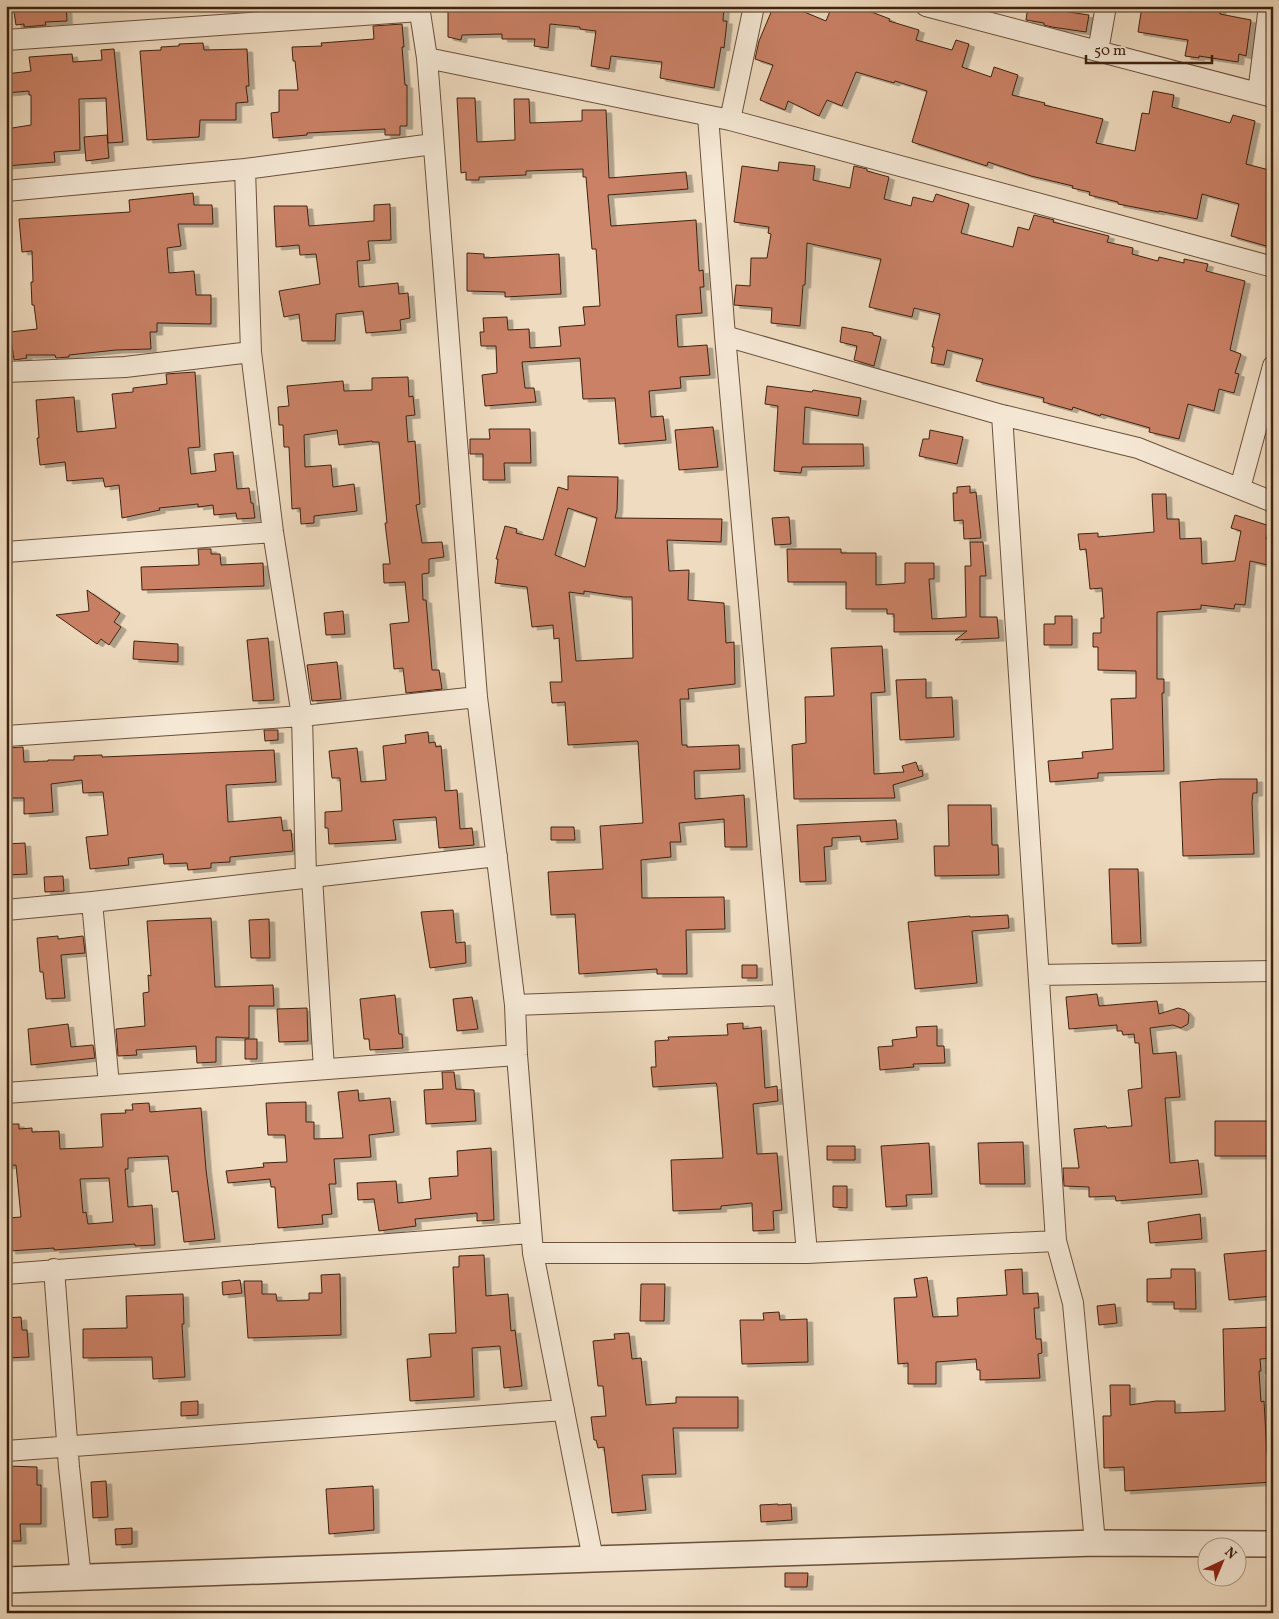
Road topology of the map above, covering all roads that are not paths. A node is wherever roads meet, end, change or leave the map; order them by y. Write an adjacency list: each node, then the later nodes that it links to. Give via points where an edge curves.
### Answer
1 (754, 6): 12 (street)
2 (926, 6): 6 (street)
3 (1106, 6): 8 (street)
4 (1269, 6): 10 (street)
5 (419, 8): 7 (street); 9 (street)
6 (947, 9): 8 (street)
7 (6, 40)
8 (1098, 51): 10 (street)
9 (427, 58): 11 (street); 13 (street)
10 (1265, 95)
11 (708, 116): 12 (street); 17 (street)
12 (730, 120): 16 (street)
13 (433, 144): 14 (street); 26 (street)
14 (245, 169): 15 (street); 18 (street)
15 (6, 191)
16 (1273, 267)
17 (724, 336): 21 (street); 35 (street)
18 (251, 352): 20 (street, via 125,367); 24 (street)
19 (1273, 366): 22 (street)
20 (6, 372)
21 (1002, 415): 22 (street, via 1138,448); 34 (street)
22 (1240, 488): 23 (street)
23 (1273, 502)
24 (273, 532): 25 (street); 27 (street)
25 (6, 552)
26 (477, 697): 27 (street); 29 (street)
27 (302, 716): 28 (street); 30 (street)
28 (6, 736)
29 (497, 856): 30 (street); 36 (street)
30 (309, 877): 31 (street); 38 (street)
31 (92, 902): 32 (street); 39 (street)
32 (6, 910)
33 (1273, 971): 34 (street)
34 (1039, 975): 42 (street)
35 (783, 994): 36 (street); 44 (street)
36 (515, 1005): 37 (street)
37 (518, 1055): 38 (street); 41 (street)
38 (324, 1069): 39 (street)
39 (109, 1085): 40 (street)
40 (6, 1094)
41 (531, 1233): 43 (street); 45 (street)
42 (1056, 1241): 44 (street); 50 (street, via 1073,1303)
43 (533, 1253): 44 (street); 47 (street)
44 (807, 1253)
45 (54, 1270): 46 (street); 48 (street)
46 (6, 1274)
47 (564, 1410): 48 (street); 52 (street)
48 (67, 1446): 49 (street); 53 (street)
49 (6, 1450)
50 (1095, 1544): 51 (street); 52 (street)
51 (1273, 1544)
52 (593, 1558): 53 (street)
53 (81, 1578): 54 (street)
54 (6, 1580)

